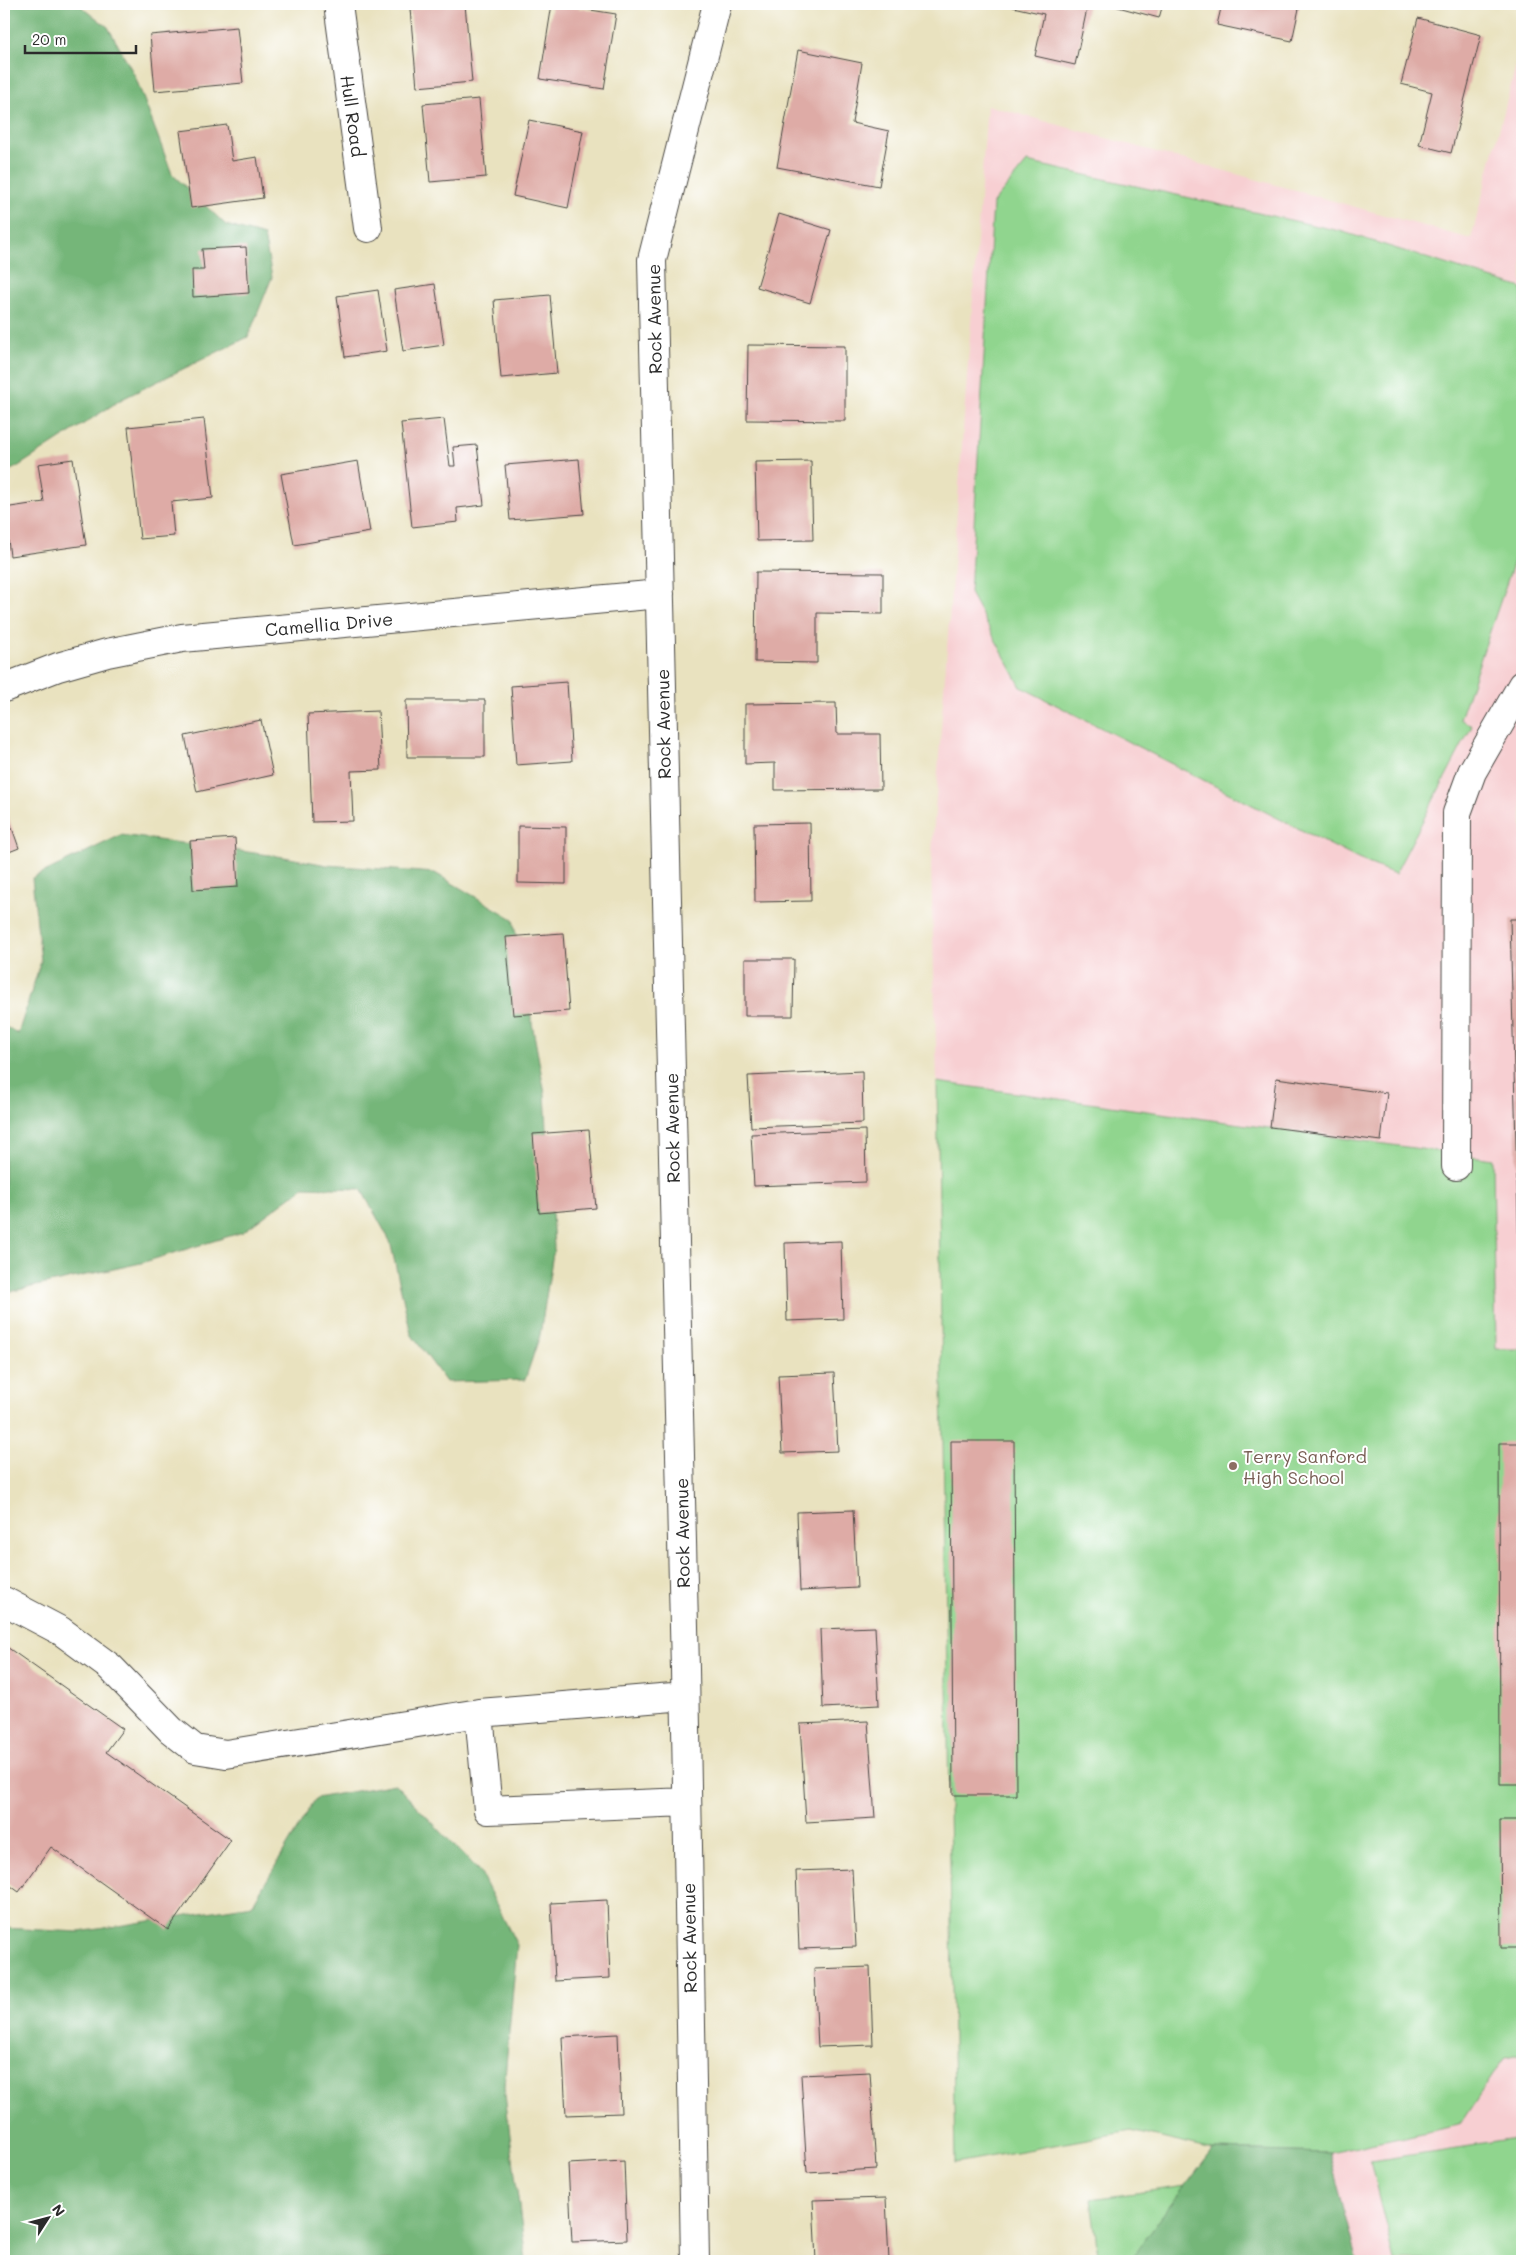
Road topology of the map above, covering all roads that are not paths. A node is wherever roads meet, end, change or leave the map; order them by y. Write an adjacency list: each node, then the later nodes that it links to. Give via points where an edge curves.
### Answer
1 (338, 4): 3 (street, Hull Road)
2 (717, 4): 4 (street, Rock Avenue, via 652,260)
3 (368, 228)
4 (660, 594): 6 (street, Camellia Drive, via 182,638 107,653 58,667); 9 (street, Rock Avenue)
5 (1522, 685): 7 (street, via 1472,772 1457,813)
6 (4, 688)
7 (1456, 1166)
8 (4, 1601): 10 (street, via 61,1631 110,1667 171,1730 195,1749 226,1754)
9 (685, 1696): 10 (street); 11 (street, Rock Avenue)
10 (479, 1712): 11 (street, via 488,1810)
11 (687, 1802): 12 (street, Rock Avenue)
12 (695, 2261)

